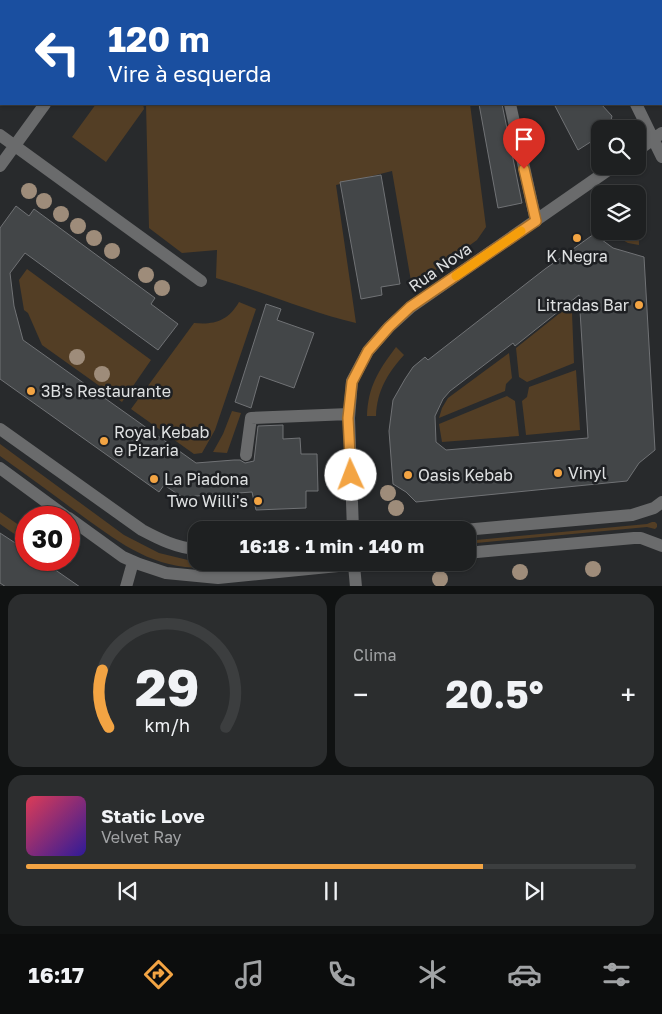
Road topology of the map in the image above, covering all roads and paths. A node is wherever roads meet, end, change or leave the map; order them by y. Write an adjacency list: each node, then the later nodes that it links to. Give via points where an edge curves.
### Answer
1 (44, 105): 7 (street)
2 (510, 105): 11 (street)
3 (637, 105): 5 (street)
4 (0, 135): 7 (street)
5 (658, 136): 6 (street); 8 (street)
6 (646, 144)
7 (15, 146): 9 (street); 12 (street)
8 (662, 157)
9 (0, 166)
10 (601, 175): 11 (street, Rua Nova)
11 (536, 221): 13 (street, Rua Nova, via 410,307 389,327 368,351 352,382)
12 (201, 281)
13 (349, 414): 15 (street, via 251,418); 19 (street, Rua Nova)
14 (0, 429): 23 (street, via 142,530 163,541)
15 (246, 455)
16 (0, 468): 18 (street)
17 (662, 502): 21 (street, via 632,515)
18 (52, 506)
19 (352, 521)
20 (80, 527): 25 (street)
21 (476, 529)
22 (662, 546): 24 (street, via 634,538)
23 (188, 548)
24 (476, 552)
25 (133, 562): 26 (street, via 166,573 218,578); 28 (street)
26 (291, 571)
27 (355, 571): 29 (street)
28 (126, 586)
29 (356, 586)

